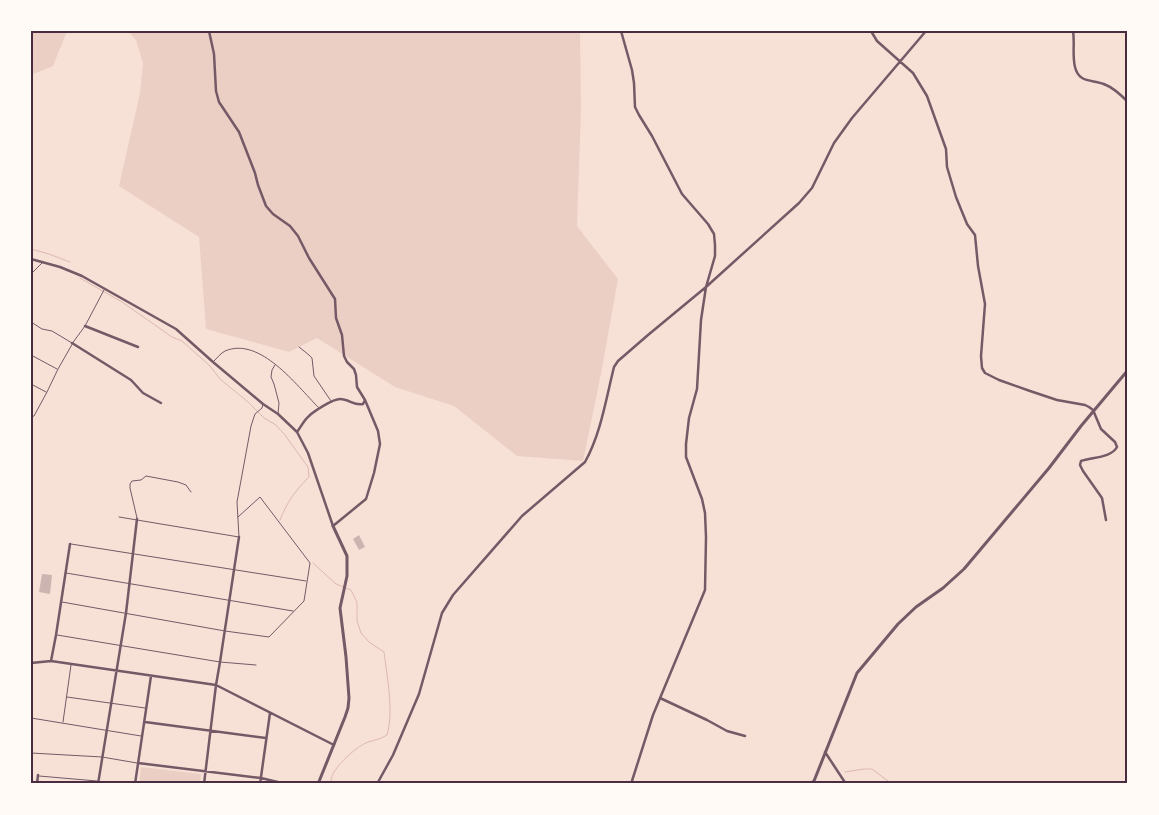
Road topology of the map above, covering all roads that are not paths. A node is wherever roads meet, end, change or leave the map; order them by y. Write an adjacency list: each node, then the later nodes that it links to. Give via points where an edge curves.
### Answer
1 (209, 31): 25 (street, via 219,102 239,132 266,206 298,236 308,258 335,299 344,356 354,369 357,387)
2 (621, 31): 11 (street, via 633,76 635,107 682,194 714,234 715,256)
3 (871, 31): 6 (street)
4 (926, 31): 6 (street)
5 (1073, 31): 7 (street, via 1074,64 1078,74 1088,81 1108,86)
6 (901, 62): 11 (street, via 838,136 812,188 800,203); 30 (street, via 927,96 946,149 947,167 956,197 975,235 985,304 982,368 999,380)
7 (1128, 102)
8 (31, 259): 9 (street)
9 (42, 262): 10 (lane); 12 (street, via 77,274)
10 (31, 274)
11 (706, 287): 63 (street, via 697,389 686,444 686,457 705,514 704,590); 90 (street, via 618,361 599,428 585,462 522,516 453,595 442,613 419,694 393,756)
12 (104, 290): 14 (lane); 19 (street, via 176,329)
13 (31, 322): 15 (lane)
14 (85, 326): 15 (lane); 16 (street)
15 (72, 343): 21 (lane); 27 (street)
16 (138, 347)
17 (299, 347): 26 (lane, via 312,358 314,376)
18 (31, 354): 21 (lane)
19 (213, 362): 20 (lane, via 234,348 256,352); 28 (street)
20 (276, 364): 29 (lane); 31 (lane, via 271,376 279,403)
21 (58, 369): 24 (lane)
22 (1128, 370): 30 (street)
23 (31, 384): 24 (lane)
24 (47, 392): 32 (lane)
25 (365, 400): 26 (street, via 358,405 339,399); 39 (street, via 380,444 374,473 366,499)
26 (331, 402): 29 (street)
27 (161, 403)
28 (263, 404): 31 (street); 36 (lane, via 251,426 237,502)
29 (319, 409): 33 (street)
30 (1093, 410): 38 (street, via 1101,429 1117,447 1108,455 1088,458 1080,464 1102,498); 76 (street, via 964,569 898,624 857,673)
31 (278, 414): 33 (street)
32 (31, 417)
33 (297, 432): 39 (street, via 308,453)
34 (191, 492): 37 (lane, via 178,482 146,476 132,482 130,488)
35 (119, 517): 37 (lane)
36 (238, 517): 40 (lane); 45 (lane, via 260,497 310,563)
37 (138, 519): 40 (lane); 42 (street)
38 (1106, 520)
39 (333, 526): 75 (street, via 347,556 340,608 349,698)
40 (239, 537): 43 (street)
41 (70, 544): 42 (lane); 44 (street)
42 (133, 554): 43 (lane); 46 (street)
43 (234, 571): 45 (lane); 47 (street)
44 (66, 573): 46 (lane); 48 (street)
45 (307, 582): 49 (lane, via 304,601)
46 (130, 584): 47 (lane); 50 (street)
47 (230, 601): 49 (lane); 51 (street)
48 (61, 602): 50 (lane); 52 (street)
49 (294, 611): 51 (lane, via 269,637)
50 (126, 613): 51 (lane); 53 (street)
51 (225, 631): 55 (street)
52 (56, 635): 53 (lane); 54 (street)
53 (121, 644): 55 (lane); 59 (street)
54 (51, 661): 56 (street); 57 (street)
55 (220, 662): 58 (lane); 61 (street)
56 (31, 663)
57 (71, 664): 59 (street); 62 (lane)
58 (256, 665)
59 (116, 671): 60 (street); 64 (street)
60 (151, 676): 61 (street); 65 (street)
61 (216, 685): 66 (street); 71 (street)
62 (67, 696): 64 (lane); 69 (lane)
63 (660, 698): 73 (street, via 727,731); 91 (street)
64 (111, 703): 65 (lane); 70 (street)
65 (147, 709): 68 (street)
66 (270, 713): 74 (street); 75 (street)
67 (31, 718): 69 (lane)
68 (145, 722): 71 (street); 72 (street)
69 (63, 723): 70 (lane)
70 (107, 730): 72 (lane); 78 (street)
71 (210, 731): 74 (street); 80 (street)
72 (142, 736): 79 (street)
73 (745, 736)
74 (266, 738): 82 (street)
75 (334, 745): 89 (street)
76 (825, 752): 92 (street); 93 (street)
77 (31, 753): 78 (lane)
78 (102, 757): 79 (lane); 83 (street)
79 (138, 763): 80 (street); 85 (street)
80 (205, 771): 82 (street); 86 (street)
81 (38, 776): 83 (lane); 84 (street)
82 (261, 778): 87 (street); 88 (street)
83 (98, 783)
84 (37, 784)
85 (135, 784)
86 (204, 784)
87 (260, 784)
88 (286, 784)
89 (318, 784)
90 (377, 784)
91 (630, 784)
92 (810, 784)
93 (846, 784)

